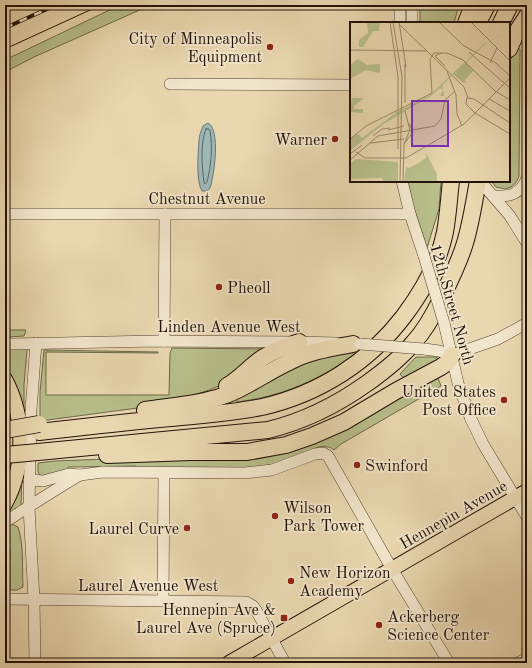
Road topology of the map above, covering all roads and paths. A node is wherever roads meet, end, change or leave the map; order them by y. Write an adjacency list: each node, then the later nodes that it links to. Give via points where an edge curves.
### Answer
1 (400, 5): 8 (street)
2 (412, 5): 9 (street)
3 (463, 5): 10 (highway)
4 (473, 5): 11 (highway)
5 (487, 5): 12 (highway)
6 (510, 5): 13 (highway)
7 (527, 16): 14 (highway)
8 (400, 22)
9 (412, 22)
10 (458, 22)
11 (466, 22)
12 (478, 22)
13 (502, 22)
14 (510, 47)
15 (170, 84): 16 (street)
16 (350, 85)
17 (527, 178): 21 (street, via 515,194 505,196)
18 (402, 182): 24 (street, 12th Street North)
19 (451, 182): 36 (highway, via 445,232 434,265 417,297 397,326 380,344 333,379 296,397 261,407)
20 (474, 182): 25 (highway)
21 (485, 187): 25 (highway); 26 (street, via 514,222)
22 (5, 214): 23 (street, Chestnut Avenue)
23 (165, 214): 24 (street, Chestnut Avenue); 28 (street)
24 (410, 214): 33 (street, 12th Street North, bridge)
25 (470, 222): 39 (highway, via 453,275 422,333 380,374 326,409 298,421 255,432)
26 (527, 243)
27 (527, 323): 33 (street, via 498,339)
28 (164, 341): 29 (street, Linden Avenue West); 31 (street, Linden Avenue West)
29 (299, 342): 32 (street, Linden Avenue West); 35 (highway, via 264,357 240,378 222,389)
30 (5, 343): 31 (street, Linden Avenue West)
31 (36, 343): 43 (street)
32 (357, 344): 33 (street, Linden Avenue West, bridge, via 424,349); 35 (highway, via 296,358 227,394)
33 (452, 354): 39 (highway, via 446,364 344,422 308,438 280,446 247,452 64,457); 44 (street, 12th Street North, via 462,398 473,424 483,444)
34 (5, 379): 45 (main road, via 14,396 20,438 16,476)
35 (183, 404): 36 (highway)
36 (39, 428): 37 (highway, bridge); 38 (highway)
37 (5, 430)
38 (5, 434)
39 (39, 452): 40 (highway, bridge)
40 (5, 456)
41 (164, 473): 42 (street, via 103,472); 49 (street, via 245,473 272,470 322,453 328,456); 52 (street)
42 (80, 475): 43 (street, via 69,474 43,481); 46 (street)
43 (29, 480): 46 (street)
44 (521, 494): 47 (street, 12th Street North); 49 (main road, Hennepin Avenue)
45 (5, 504)
46 (29, 508): 48 (street); 51 (street)
47 (527, 517)
48 (5, 522)
49 (392, 569): 53 (main road, Hennepin Avenue); 58 (street)
50 (5, 598): 51 (street, Laurel Avenue West)
51 (34, 599): 52 (street, Laurel Avenue West); 55 (street)
52 (163, 600): 53 (street, Laurel Avenue West, via 250,603)
53 (272, 638): 56 (main road, Hennepin Avenue); 57 (street)
54 (527, 658): 59 (street)
55 (35, 663)
56 (229, 663)
57 (286, 663)
58 (449, 663)
59 (518, 663)

